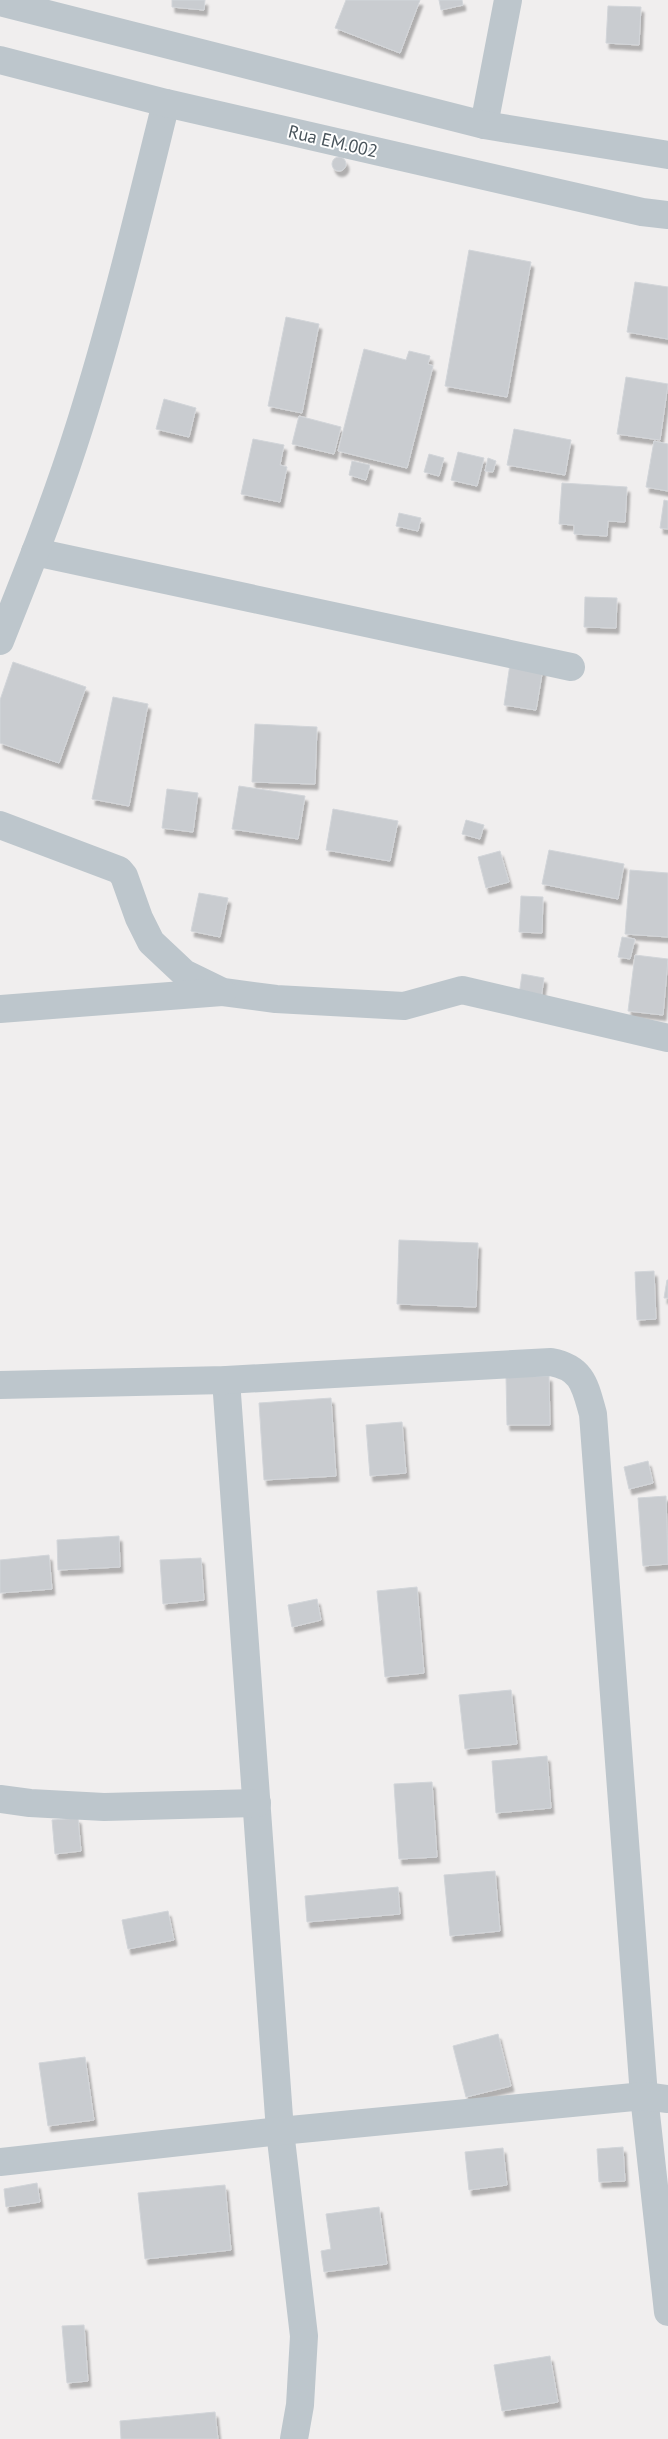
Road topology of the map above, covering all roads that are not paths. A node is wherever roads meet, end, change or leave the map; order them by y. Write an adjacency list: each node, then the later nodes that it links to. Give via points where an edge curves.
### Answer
1 (508, 0): 5 (street)
2 (0, 2): 5 (street)
3 (0, 60): 4 (street, Rua EM.002)
4 (166, 103): 7 (street, Rua EM.002, via 632,210); 8 (street, via 79,429)
5 (484, 125): 6 (street)
6 (668, 155)
7 (668, 215)
8 (35, 552): 9 (street); 10 (street)
9 (0, 641)
10 (571, 667)
11 (0, 825): 12 (street, via 119,870 151,942 184,973)
12 (223, 992): 13 (street); 14 (street, via 276,999 404,1006 462,990)
13 (0, 1009)
14 (668, 1038)
15 (226, 1380): 16 (street); 18 (street); 19 (street, via 551,1362 566,1365 584,1381 593,1414)
16 (0, 1385)
17 (0, 1798): 18 (street, via 104,1807)
18 (257, 1803): 20 (street)
19 (656, 2098): 20 (street); 22 (street)
20 (280, 2131): 21 (street); 23 (street, via 304,2336 300,2404)
21 (0, 2162)
22 (668, 2312)
23 (294, 2439)

